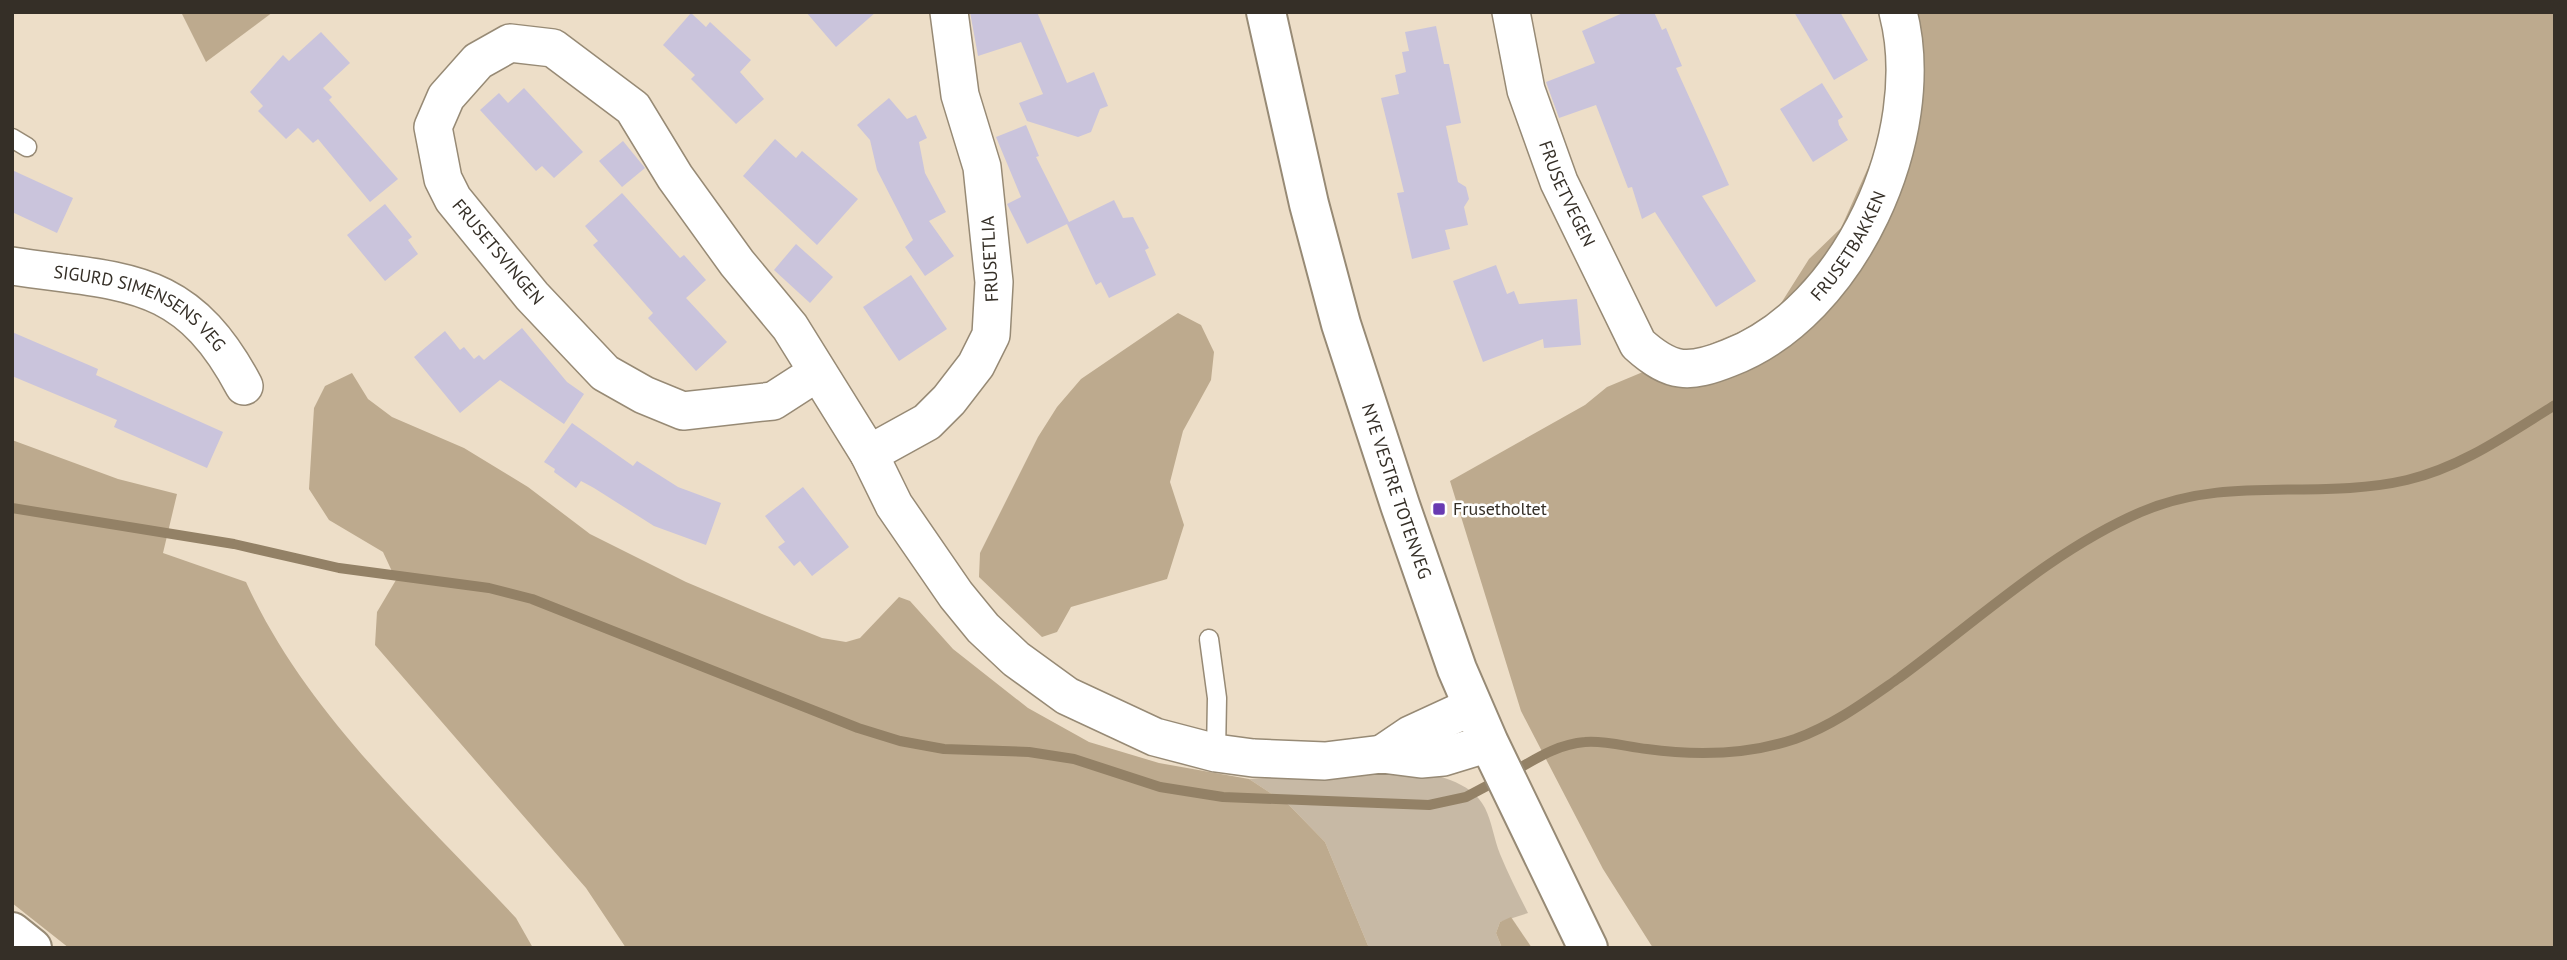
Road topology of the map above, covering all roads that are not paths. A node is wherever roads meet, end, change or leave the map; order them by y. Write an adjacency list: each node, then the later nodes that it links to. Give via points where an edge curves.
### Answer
1 (948, 12): 9 (street, FRUSETLIA, via 960,95 984,180 994,282 991,335 976,365 934,415 908,435)
2 (1266, 12): 11 (main road, NYE VESTRE TOTENVEG, via 1341,324 1400,505)
3 (1511, 12): 6 (street, FRUSETVEGEN, via 1526,90 1559,182 1638,344)
4 (1898, 12): 6 (street, FRUSETBAKKEN, via 1903,31 1902,116 1873,208 1849,254 1794,319 1750,350 1700,369 1677,369)
5 (12, 266): 8 (street, SIGURD SIMENSENS VEG, via 117,280 154,293 187,311 214,335)
6 (1655, 360)
7 (818, 372): 7 (street, FRUSETSVINGEN, via 790,327 675,177 632,108 553,48 510,43 478,61 446,96 433,127 440,169 453,199 533,296 605,373 683,411 773,401); 9 (street, FRUSETSVINGEN)
8 (244, 386)
9 (869, 454): 13 (street, via 894,505 937,569 983,628 1016,659 1097,712 1155,737)
10 (1209, 639): 13 (lane, via 1217,698)
11 (1474, 706): 12 (main road, NYE VESTRE TOTENVEG); 14 (street, via 1410,735)
12 (1489, 743): 14 (street, via 1443,757); 17 (main road, NYE VESTRE TOTENVEG)
13 (1216, 753): 14 (street, via 1295,762)
14 (1382, 754)
15 (12, 932): 16 (main road)
16 (32, 948)
17 (1588, 948)

